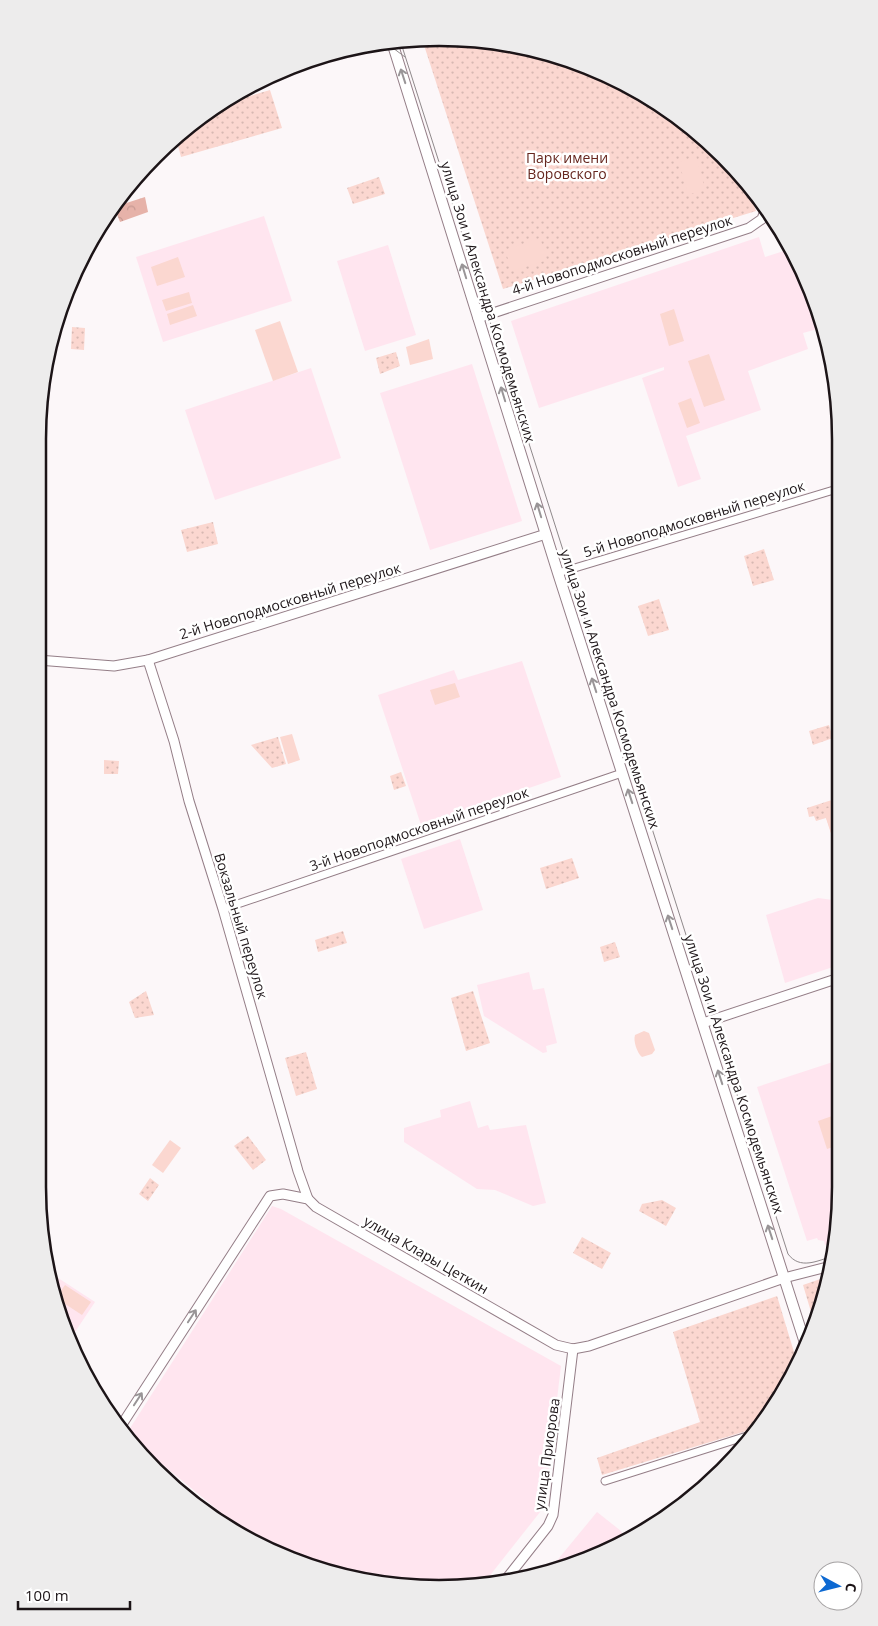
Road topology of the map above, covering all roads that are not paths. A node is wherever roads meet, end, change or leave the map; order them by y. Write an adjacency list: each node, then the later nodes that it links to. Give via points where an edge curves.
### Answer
1 (394, 49): 3 (main road, улица Зои и Александра Космодемьянских, one-way to 1)
2 (763, 217): 3 (street, 4-й Новоподмосковный переулок, via 749,228)
3 (478, 318): 5 (main road, улица Зои и Александра Космодемьянских, one-way to 3)
4 (832, 491): 6 (street, 5-й Новоподмосковный переулок)
5 (546, 534): 6 (main road, улица Зои и Александра Космодемьянских); 7 (street, 2-й Новоподмосковный переулок)
6 (558, 573): 9 (main road, улица Зои и Александра Космодемьянских, one-way to 6)
7 (148, 660): 8 (street, 2-й Новоподмосковный переулок, via 114,666); 10 (street, Вокзальный переулок)
8 (46, 661)
9 (622, 773): 10 (street, 3-й Новоподмосковный переулок); 12 (main road, улица Зои и Александра Космодемьянских, one-way to 9)
10 (223, 909): 13 (street, Вокзальный переулок)
11 (832, 980): 12 (street)
12 (702, 1023): 15 (main road, улица Зои и Александра Космодемьянских, one-way to 12)
13 (308, 1199): 17 (street, улица Клары Цеткин, via 316,1207 556,1345); 18 (street, улица Клары Цеткин, one-way to 13, via 270,1196 283,1194)
14 (823, 1268): 15 (street)
15 (784, 1278): 16 (main road, улица Зои и Александра Космодемьянских); 17 (street)
16 (803, 1335)
17 (574, 1349): 21 (street, улица Приорова, via 553,1515)
18 (124, 1422)
19 (741, 1438): 20 (street)
20 (605, 1481)
21 (511, 1573)

